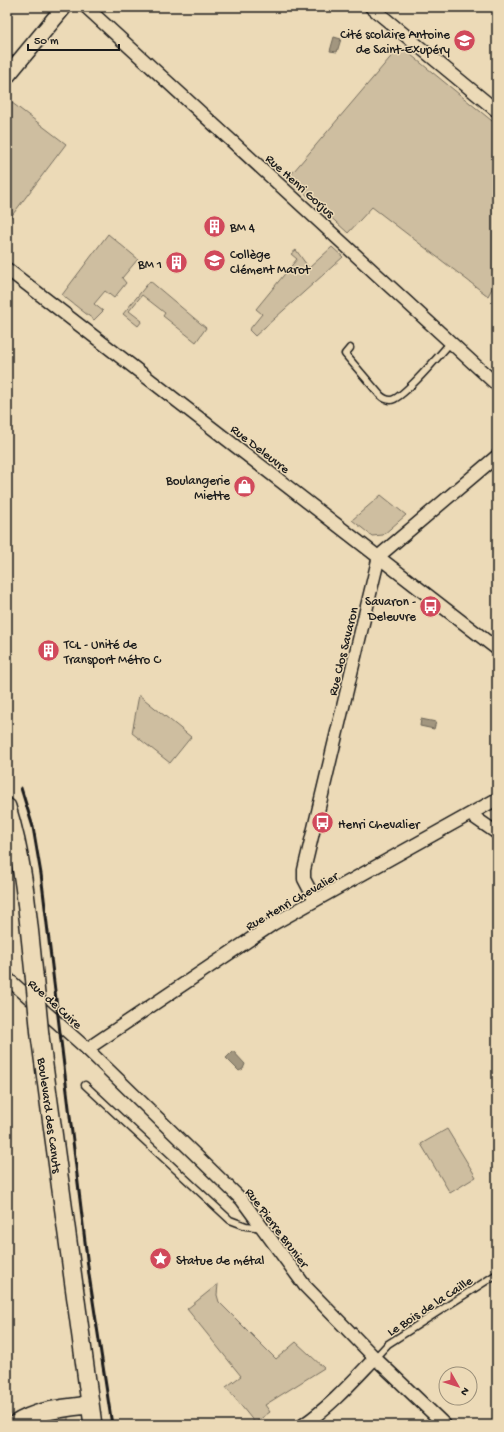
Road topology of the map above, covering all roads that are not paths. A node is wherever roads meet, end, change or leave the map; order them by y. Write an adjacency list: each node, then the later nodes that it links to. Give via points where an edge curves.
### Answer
1 (64, 7): 4 (street)
2 (86, 7): 7 (street, Rue Henri Gorjus)
3 (371, 7): 5 (street)
4 (7, 76)
5 (497, 111)
6 (7, 269): 11 (street, Rue Deleuvre)
7 (452, 341): 8 (lane, via 404,392 390,400 380,395 345,354); 9 (street, Rue Henri Gorjus)
8 (350, 348)
9 (497, 385)
10 (497, 456): 11 (street)
11 (379, 556): 12 (street, Rue Deleuvre); 17 (street, Rue Clos Savaron, via 304,870 304,879)
12 (497, 650)
13 (497, 799): 15 (street, Rue Henri Chevalier)
14 (7, 807): 24 (main road, Boulevard des Canuts, bridge, via 16,837 26,895 40,1036)
15 (471, 815): 16 (street); 17 (street, Rue Henri Chevalier)
16 (497, 833)
17 (315, 900): 19 (street, Rue Henri Chevalier, via 273,924)
18 (7, 978): 19 (street, Rue de Cuire)
19 (86, 1049): 21 (street, Rue Pierre Brunier, via 242,1200)
20 (85, 1084): 21 (lane, via 230,1220)
21 (263, 1228): 23 (street, Rue Pierre Brunier, via 305,1286)
22 (497, 1274): 23 (lane, Le Bois de la Caille, via 388,1344)
23 (375, 1358): 27 (street, via 331,1404); 28 (street, Rue Pierre Brunier)
24 (89, 1405): 25 (main road, via 41,1413); 26 (main road, Boulevard des Canuts)
25 (14, 1425)
26 (93, 1425)
27 (303, 1425)
28 (445, 1425)

